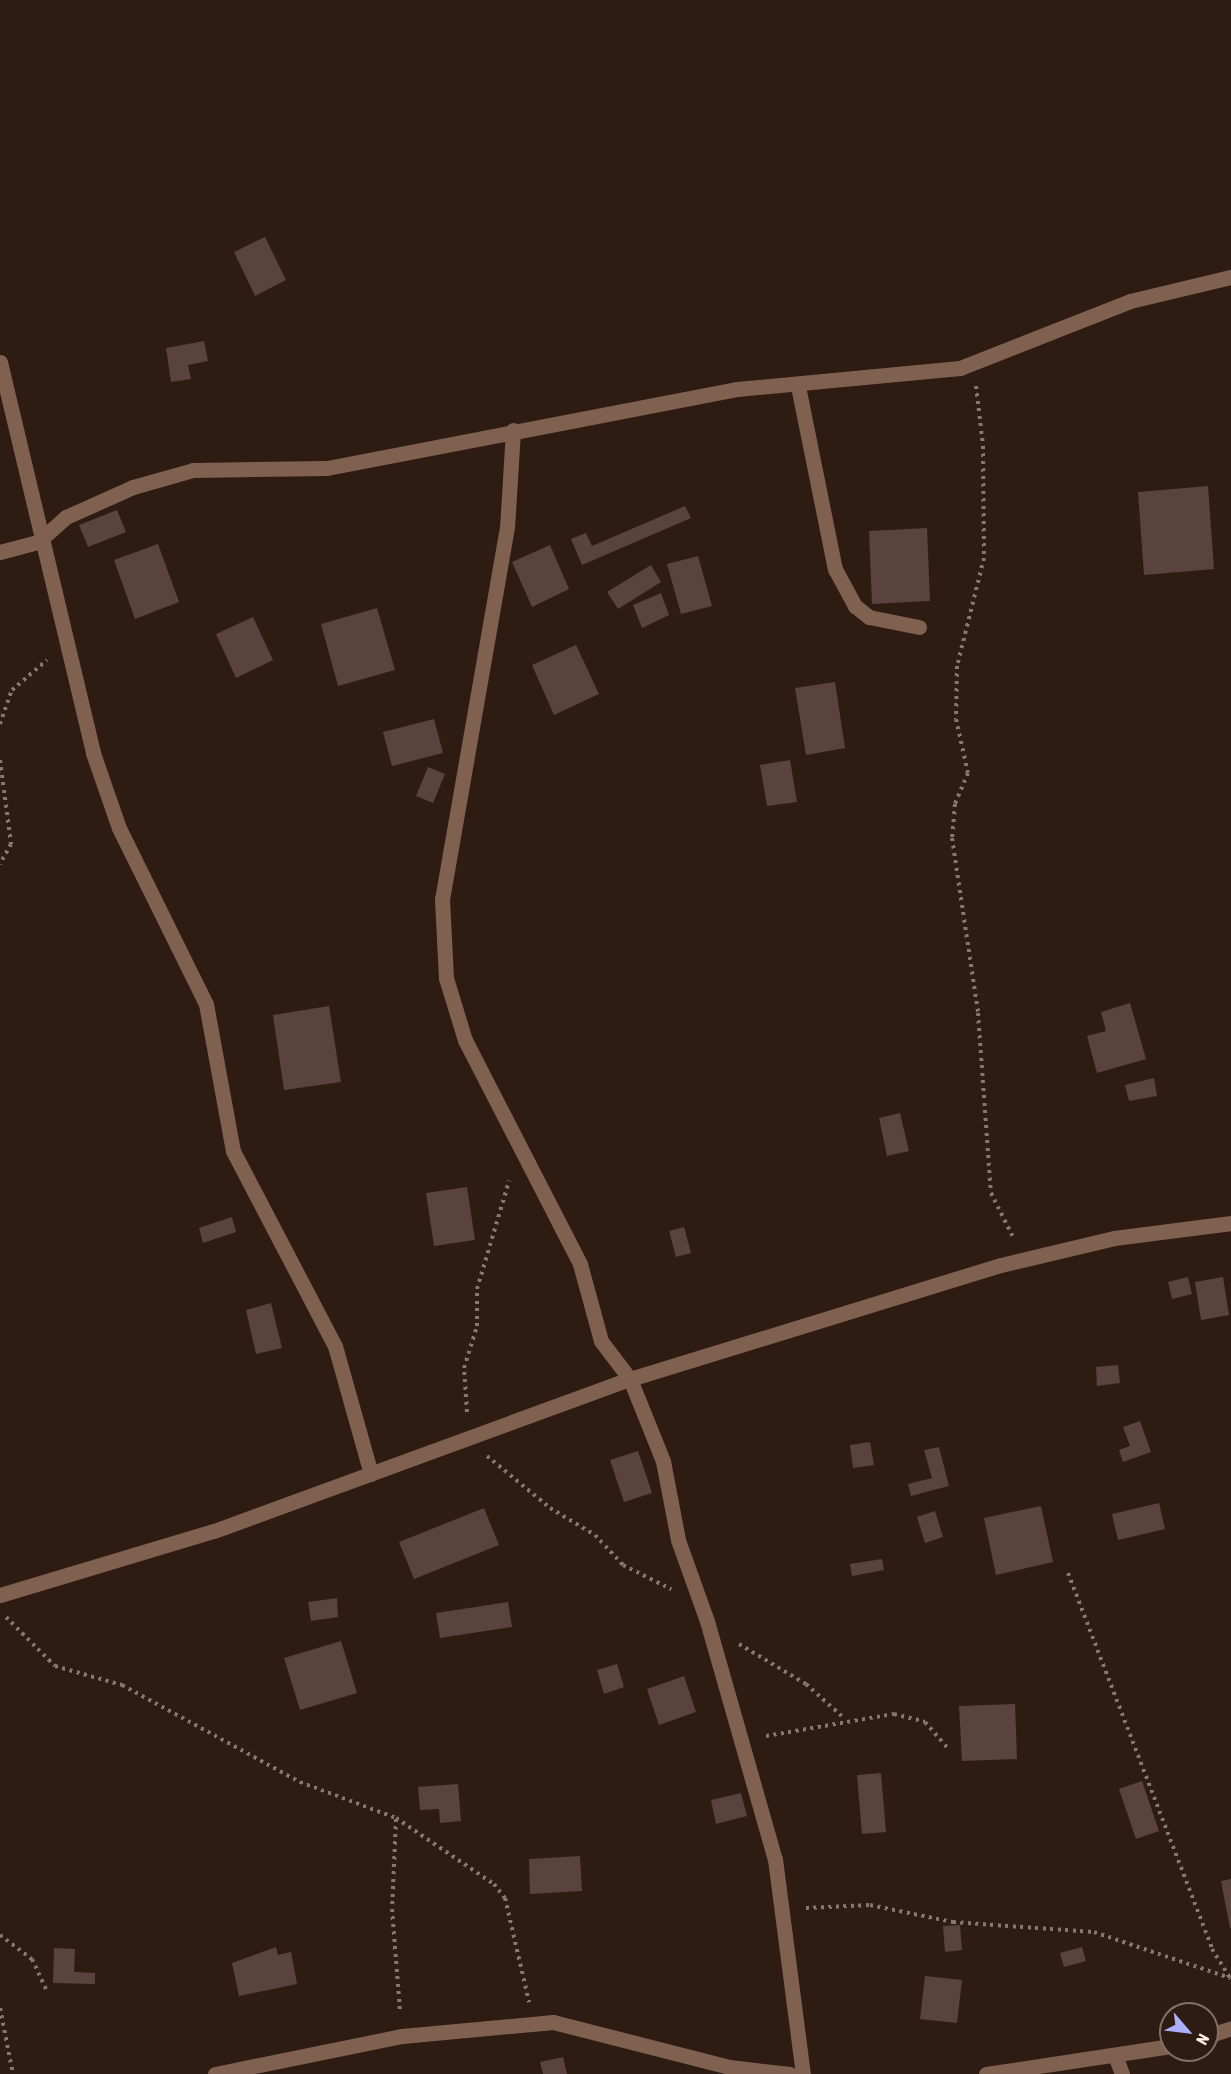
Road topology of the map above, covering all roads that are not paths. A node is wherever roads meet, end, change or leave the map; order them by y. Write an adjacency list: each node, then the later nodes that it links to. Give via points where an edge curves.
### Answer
1 (1231, 277): 3 (street, via 1130,301 974,366)
2 (0, 362): 5 (street)
3 (798, 386): 4 (street, via 737,388); 7 (street, via 835,569 855,606 869,617)
4 (513, 430): 5 (street, via 327,468 184,472 79,510); 9 (street, via 507,527 441,925 446,978 462,1031 580,1264 601,1341)
5 (38, 542): 6 (street); 10 (street, via 93,753 119,828 206,1004 233,1151 335,1346)
6 (0, 552)
7 (919, 627)
8 (1231, 1223): 9 (street, via 1114,1238 1025,1259)
9 (630, 1379): 10 (street, via 466,1435); 16 (street, via 663,1461 678,1540 710,1629 775,1859)
10 (371, 1474): 11 (street, via 214,1531)
11 (0, 1595)
12 (1159, 2049): 13 (street)
13 (1116, 2058): 17 (street); 18 (street)
14 (215, 2074): 15 (street, via 402,2036 564,2022 729,2067)
15 (789, 2074)
16 (803, 2074)
17 (986, 2074)
18 (1122, 2074)

